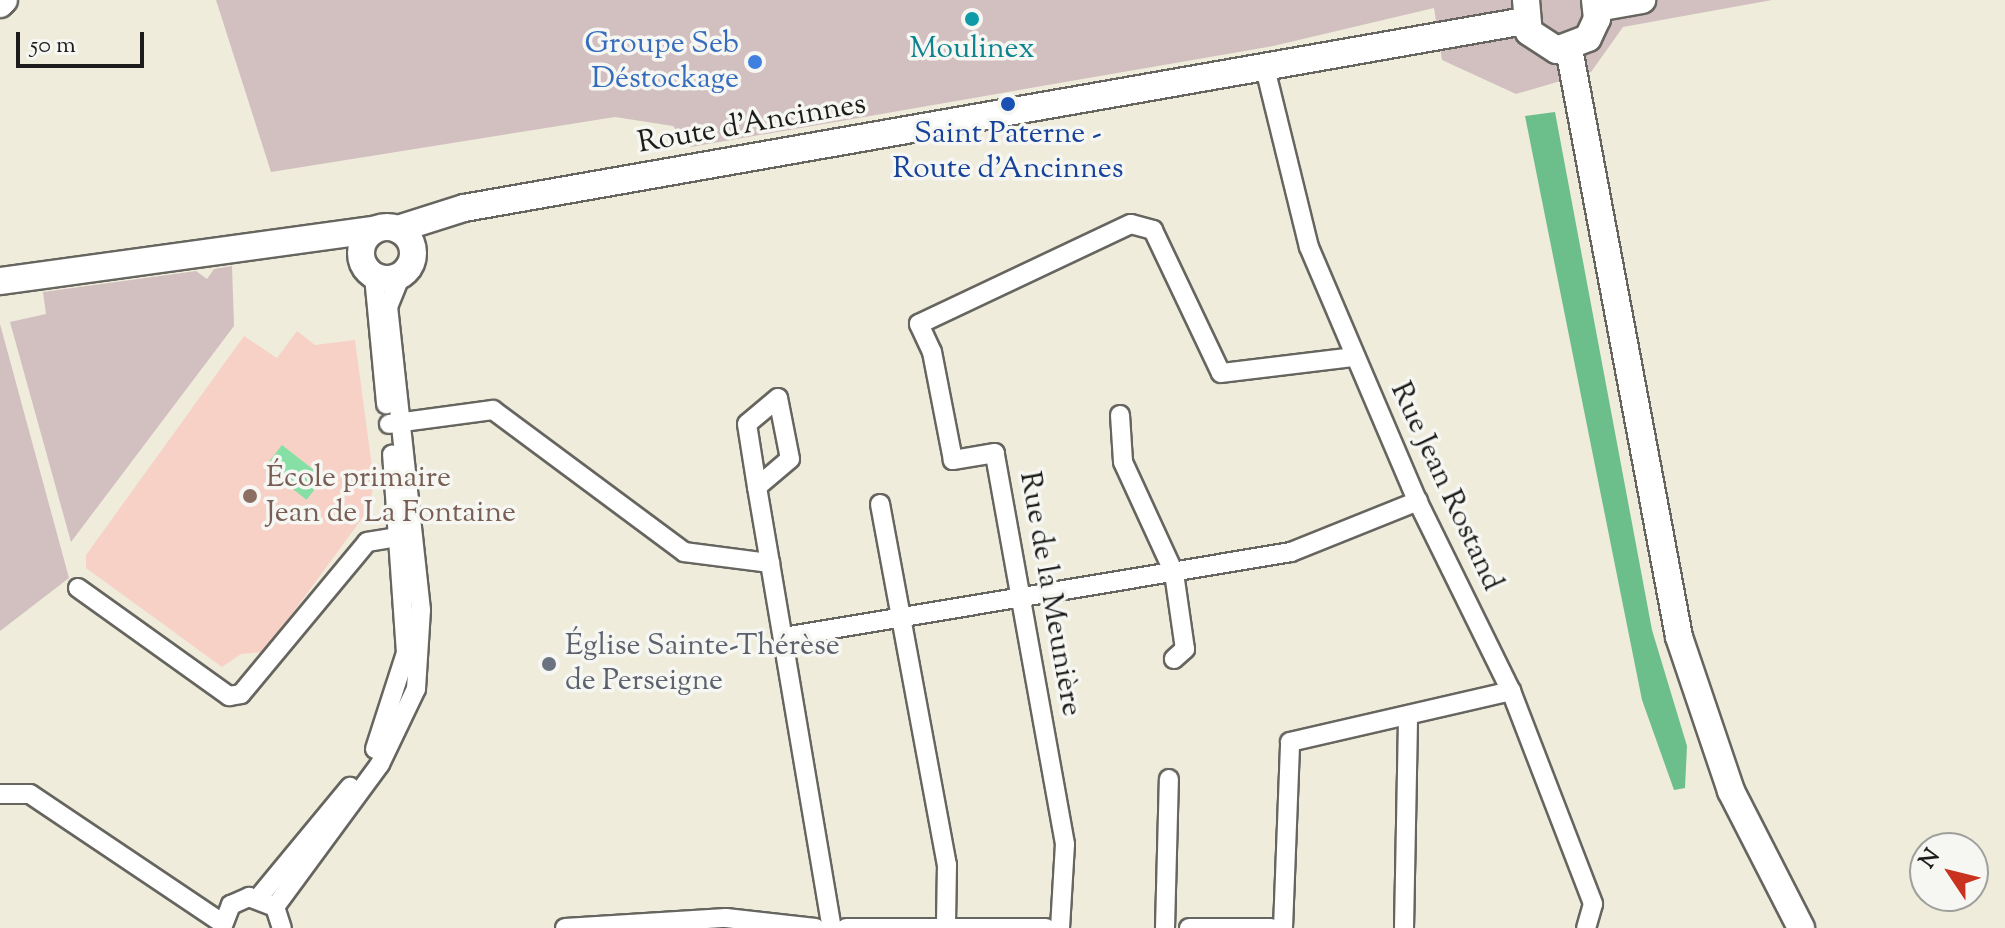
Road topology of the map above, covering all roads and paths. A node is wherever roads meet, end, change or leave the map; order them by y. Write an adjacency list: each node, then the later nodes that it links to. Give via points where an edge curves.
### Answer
1 (1642, 0): 2 (main road)
2 (1596, 4): 4 (main road, via 1588,38)
3 (1525, 10): 4 (main road, via 1536,41); 5 (main road, Route d'Ancinnes)
4 (1569, 49): 45 (main road, via 1679,637 1731,791)
5 (1276, 62): 6 (main road, Route d'Ancinnes, via 464,208); 11 (street, Rue Jean Rostand, via 1309,247)
6 (395, 235): 7 (main road, Route d'Ancinnes); 8 (main road); 9 (main road)
7 (295, 238): 8 (main road, Route d'Ancinnes); 10 (main road, Route d'Ancinnes)
8 (367, 267): 9 (main road, Route d'Ancinnes); 13 (street)
9 (401, 275): 13 (street, via 388,307)
10 (0, 281)
11 (1354, 357): 15 (street, Rue Jean Rostand); 21 (street, Rue de la Meunière, via 1221,373 1153,230 1131,224 919,324 932,352 953,460 995,453)
12 (1120, 415): 19 (street, via 1123,462)
13 (395, 423): 17 (street); 18 (street, via 493,410 684,552)
14 (757, 487): 18 (street)
15 (1418, 501): 19 (street, via 1291,552); 25 (street, Rue Jean Rostand)
16 (880, 504): 22 (street)
17 (406, 535): 20 (street, via 367,542 241,694 229,696); 29 (street, via 406,653 388,724 344,796)
18 (770, 563): 23 (street)
19 (1174, 573): 21 (street); 24 (street, via 1185,649)
20 (78, 588)
21 (1023, 599): 22 (street); 39 (street, Rue de la Meunière, via 1065,844)
22 (905, 616): 23 (street); 30 (street, via 947,865)
23 (784, 637): 36 (street)
24 (1174, 659)
25 (1511, 691): 26 (street); 32 (street, Rue Jean Rostand, via 1593,904)
26 (1408, 718): 43 (street, via 1290,742); 44 (street)
27 (1169, 779): 40 (street)
28 (0, 794): 31 (street, via 30,794)
29 (267, 902): 31 (street, via 231,905); 33 (street)
30 (946, 924): 37 (street); 38 (street)
31 (222, 925)
32 (1588, 927)
33 (282, 928)
34 (565, 928): 35 (street, via 726,918)
35 (815, 928)
36 (832, 928)
37 (846, 928)
38 (1046, 928)
39 (1060, 928)
40 (1165, 928)
41 (1189, 928): 42 (street)
42 (1271, 928)
43 (1283, 928)
44 (1404, 928)
45 (1801, 928)

